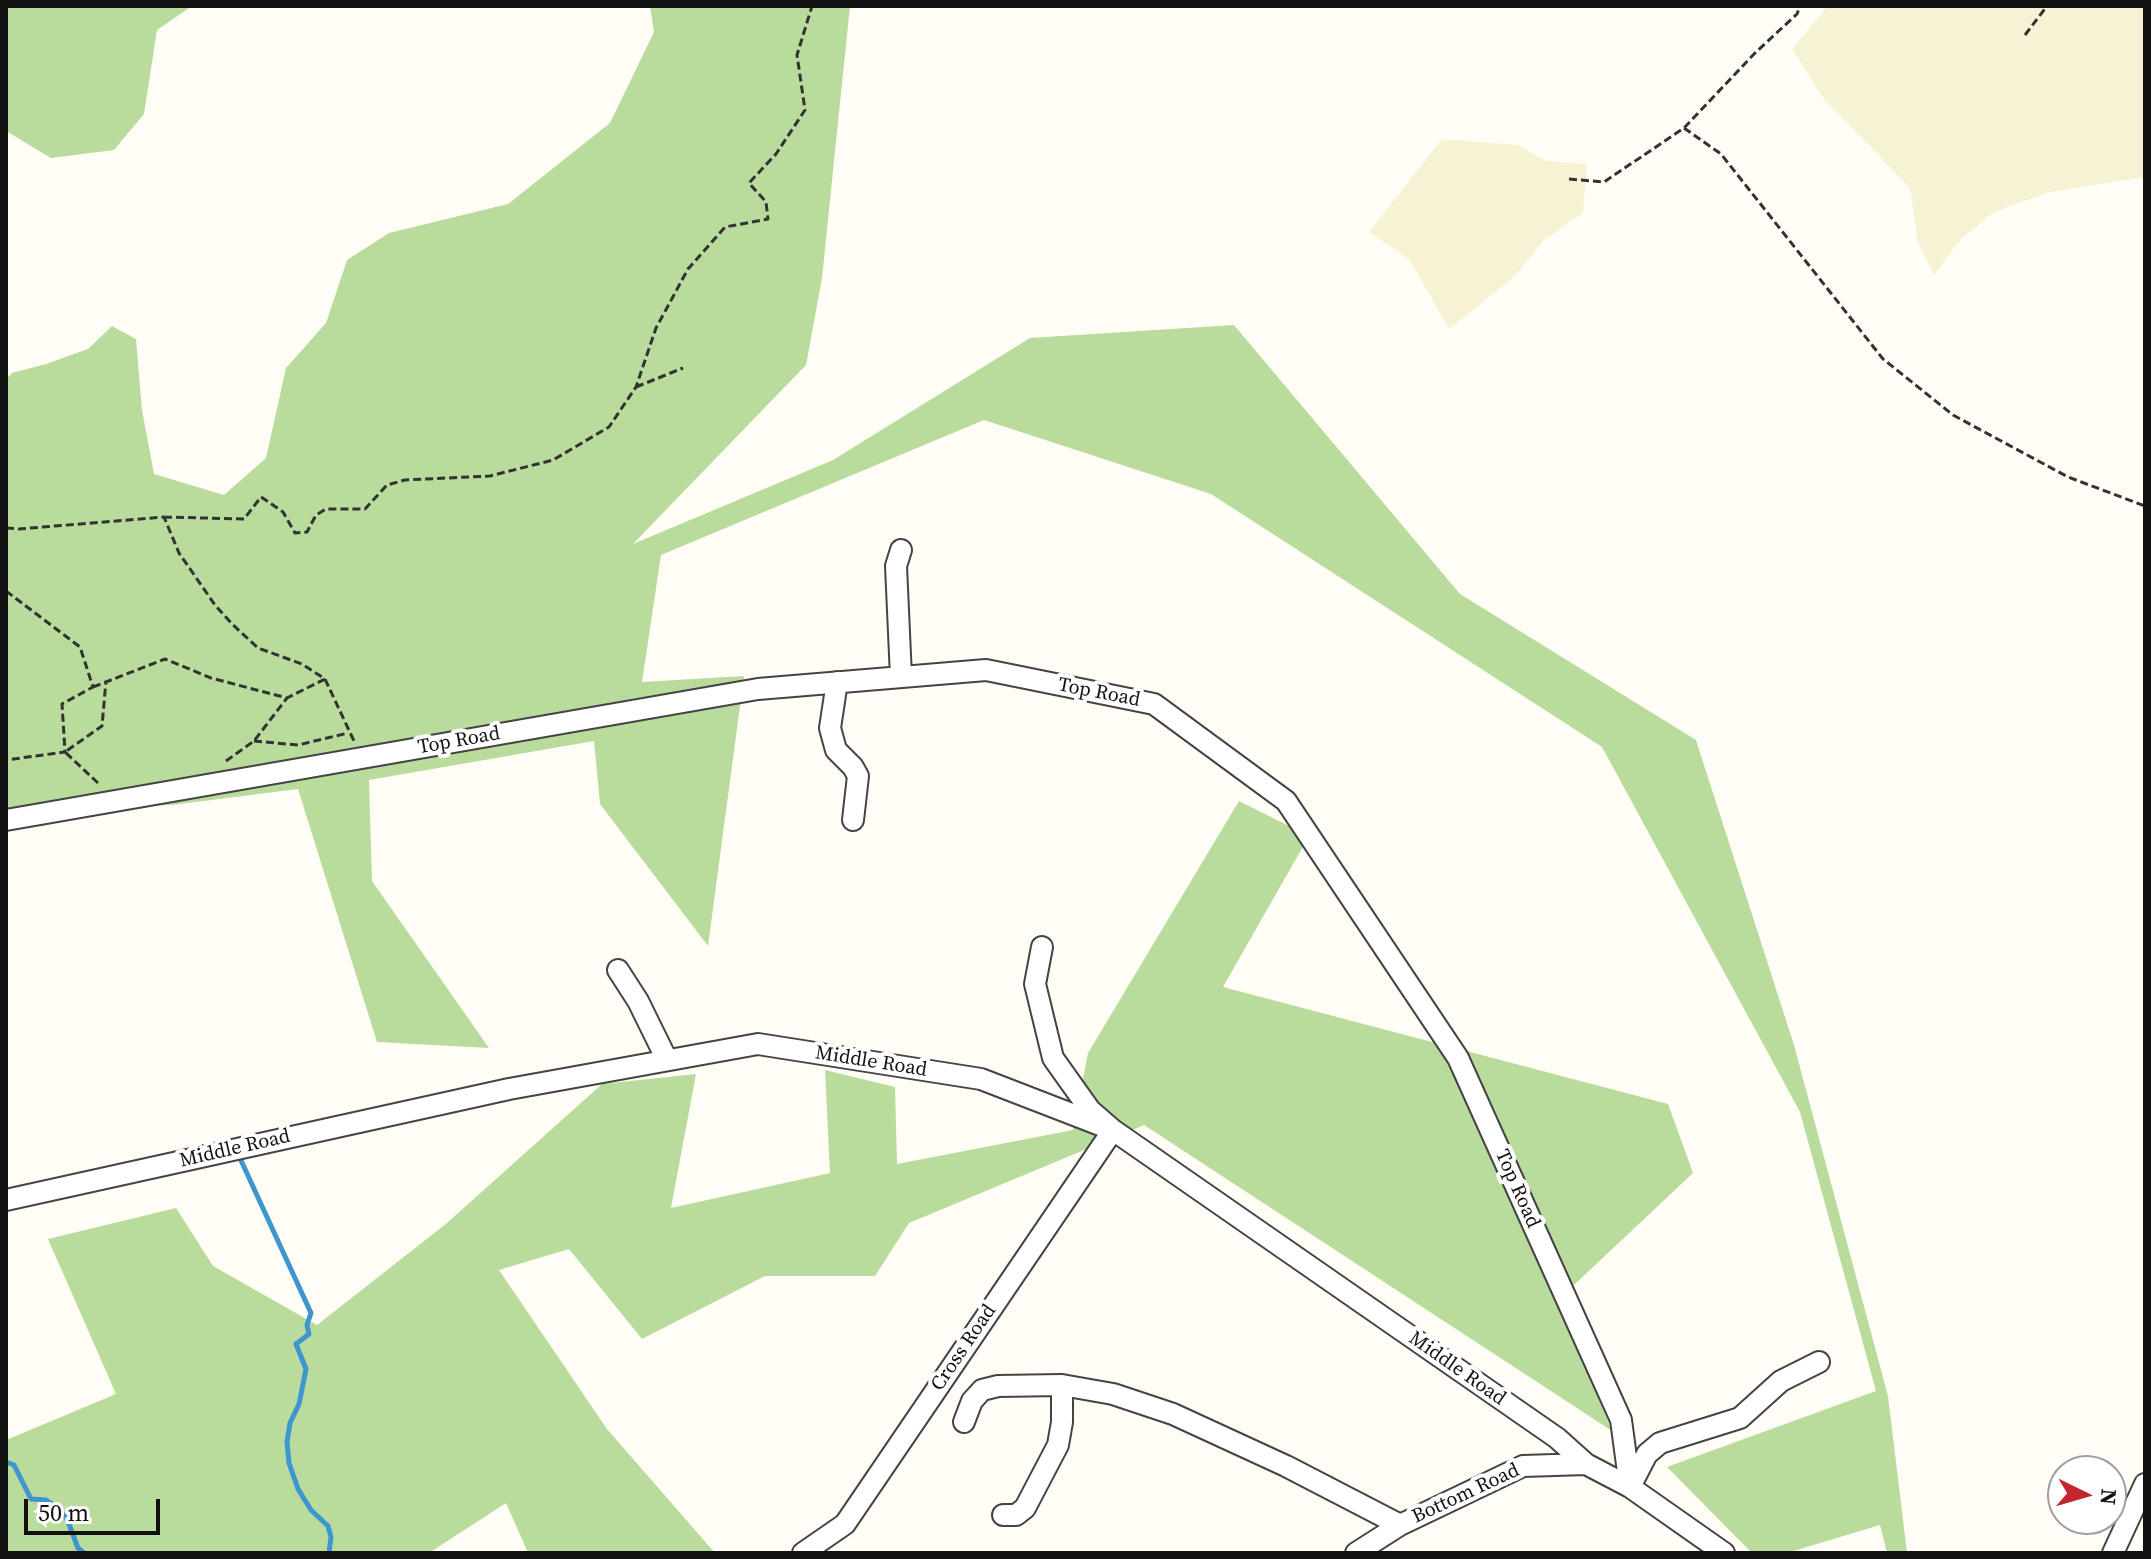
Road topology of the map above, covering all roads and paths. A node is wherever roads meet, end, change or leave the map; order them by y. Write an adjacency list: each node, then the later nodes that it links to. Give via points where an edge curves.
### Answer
1 (812, 6): 8 (path, via 797,55 805,110 749,183 766,202 768,219 725,227 688,269 656,328)
2 (1800, 6): 5 (path)
3 (2047, 6): 4 (path)
4 (2025, 35)
5 (1684, 128): 6 (path, via 1604,182); 9 (path, via 1721,154 1883,359 1953,415 2068,477)
6 (1569, 179)
7 (683, 368): 8 (path)
8 (636, 387): 10 (path, via 609,427 553,460 490,476 387,485 365,509 326,509 307,532 295,533 283,512 261,497 244,519)
9 (2145, 506)
10 (164, 517): 11 (path); 15 (path, via 179,553 232,624 258,648)
11 (6, 528)
12 (901, 550): 14 (street, via 896,566)
13 (6, 591): 18 (path, via 80,647)
14 (901, 677): 17 (street, Top Road); 39 (street, Top Road, via 986,670 1154,704 1286,801 1458,1058 1621,1420)
15 (325, 679): 19 (path); 20 (path)
16 (106, 681): 18 (path); 19 (path, via 165,659 211,678); 22 (path, via 102,726)
17 (837, 682): 23 (street, Top Road, via 758,689); 28 (street, via 830,728 836,750 858,776)
18 (93, 687): 22 (path, via 62,704)
19 (287, 698): 21 (path)
20 (350, 733): 21 (path, via 298,745); 23 (path)
21 (254, 741): 25 (path)
22 (65, 752): 24 (path); 26 (path)
23 (362, 758): 27 (street, Top Road)
24 (6, 760)
25 (224, 763)
26 (100, 785)
27 (6, 820)
28 (853, 820)
29 (1042, 947): 32 (street, via 1035,984 1053,1058 1090,1110)
30 (618, 970): 31 (street)
31 (667, 1060): 32 (street, Middle Road, via 773,1046 981,1079); 33 (street, Middle Road, via 509,1089)
32 (1113, 1130): 37 (street, Middle Road, via 1544,1429); 42 (street, Cross Road, via 845,1524)
33 (6, 1200)
34 (1819, 1362): 39 (street, via 1781,1381 1740,1418 1660,1443 1647,1454)
35 (1062, 1385): 36 (street, via 982,1390); 40 (street, via 1058,1445 1025,1508); 41 (street, via 1113,1394 1173,1414)
36 (964, 1422)
37 (1586, 1464): 39 (street, Middle Road); 41 (street, Bottom Road, via 1523,1466)
38 (2145, 1484): 45 (street)
39 (1630, 1487): 44 (street)
40 (1003, 1515)
41 (1400, 1525): 43 (street, Bottom Road)
42 (803, 1553)
43 (1356, 1553)
44 (1724, 1553)
45 (2113, 1553)

